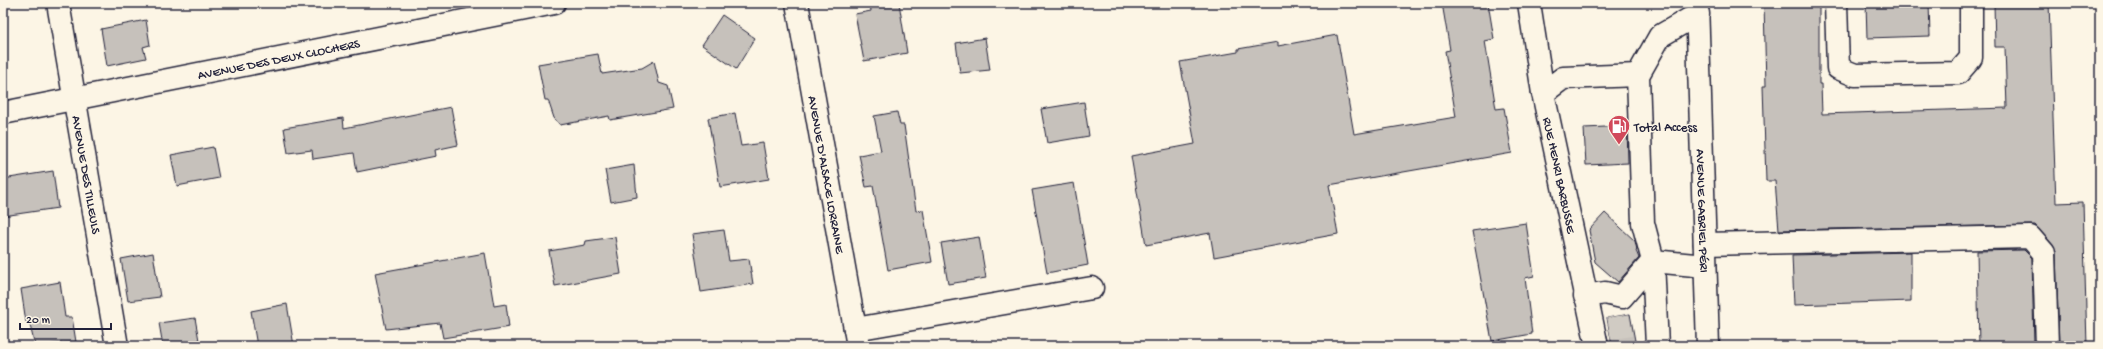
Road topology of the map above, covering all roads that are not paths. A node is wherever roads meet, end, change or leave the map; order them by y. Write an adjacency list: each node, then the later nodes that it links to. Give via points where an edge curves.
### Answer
1 (58, 3): 11 (street, AVENUE DES TILLEULS)
2 (554, 3): 7 (street, AVENUE DES DEUX CLOCHERS)
3 (797, 3): 18 (street, AVENUE D'ALSACE LORRAINE)
4 (1529, 3): 10 (street, RUE HENRI BARBUSSE)
5 (1836, 3): 6 (street, via 1838,68 1855,75 1958,73 1971,58)
6 (1971, 3)
7 (491, 9): 11 (street, AVENUE DES DEUX CLOCHERS)
8 (1697, 9): 9 (street, via 1660,36); 13 (street, AVENUE GABRIEL PÉRI)
9 (1638, 74): 10 (street, via 1564,78); 14 (street, via 1643,223)
10 (1543, 93): 17 (street, RUE HENRI BARBUSSE)
11 (74, 100): 12 (street, AVENUE DES DEUX CLOCHERS); 19 (street, AVENUE DES TILLEULS)
12 (3, 113)
13 (1705, 244): 15 (street, AVENUE GABRIEL PÉRI); 23 (street, via 2030,237 2044,253)
14 (1653, 261): 15 (street); 17 (street, via 1616,306 1604,293); 21 (street)
15 (1705, 266): 22 (street, AVENUE GABRIEL PÉRI)
16 (1092, 288): 18 (street)
17 (1585, 296): 20 (street, RUE HENRI BARBUSSE, via 1592,316)
18 (857, 337)
19 (117, 346)
20 (1597, 346)
21 (1657, 346)
22 (1708, 346)
23 (2047, 346)

